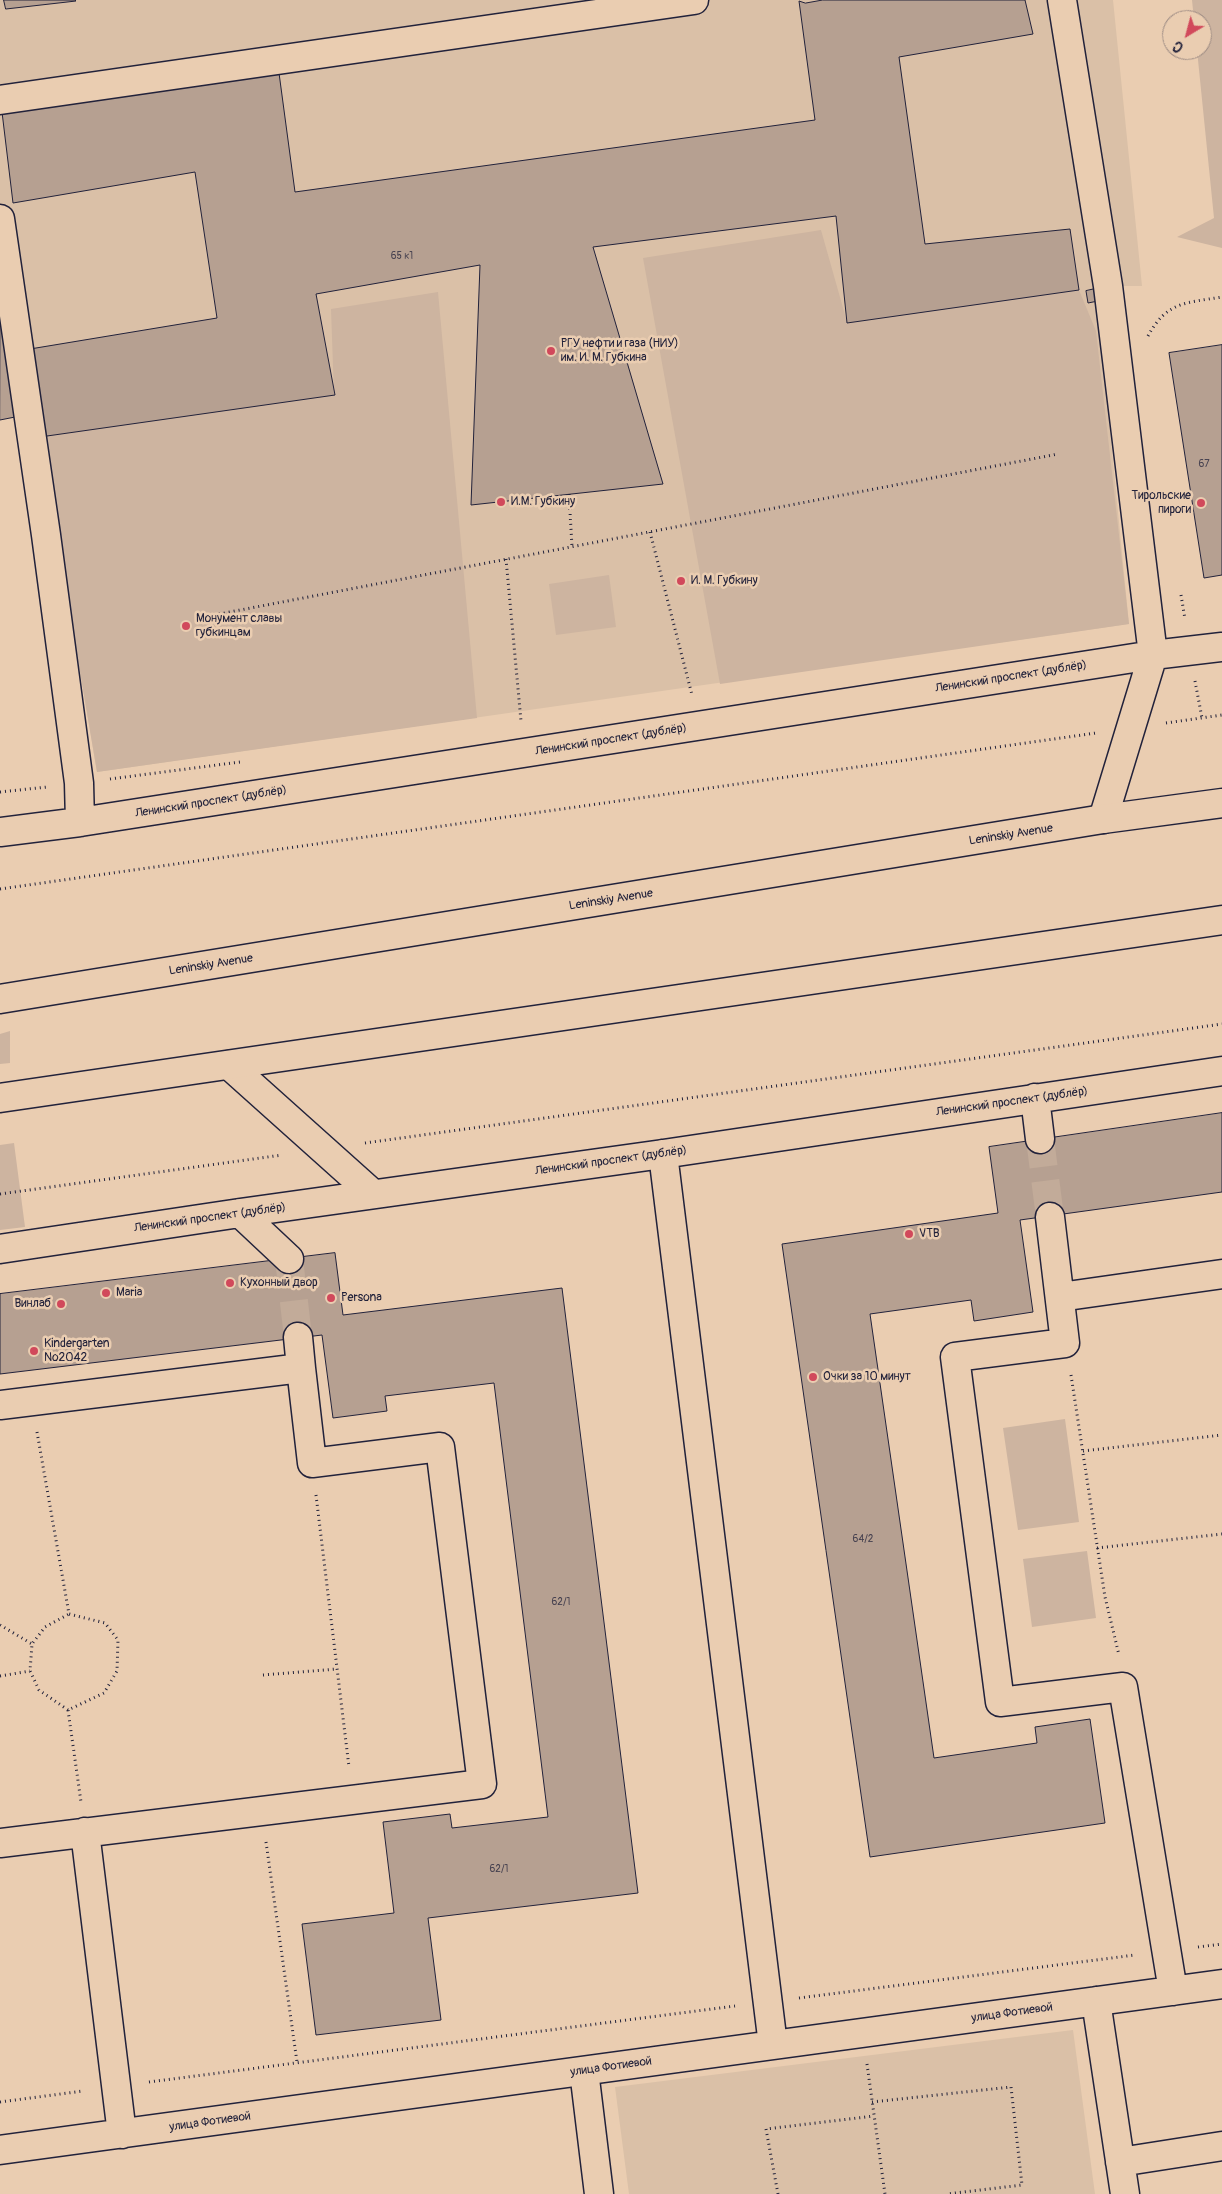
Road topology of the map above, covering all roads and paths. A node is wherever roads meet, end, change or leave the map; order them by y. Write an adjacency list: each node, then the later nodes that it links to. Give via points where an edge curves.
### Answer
1 (694, 0): 3 (street)
2 (1062, 0): 15 (street, via 1108,286)
3 (625, 5): 4 (street)
4 (0, 100)
5 (0, 219): 22 (street, via 46,535 78,783)
6 (1222, 297): 7 (path, via 1176,305 1156,320)
7 (1146, 339)
8 (1058, 454): 10 (path)
9 (569, 494): 11 (path)
10 (650, 532): 11 (path); 16 (path)
11 (572, 547): 12 (path)
12 (506, 559): 13 (path); 18 (path)
13 (214, 615)
14 (1222, 647): 15 (street, Ленинский проспект (дублёр))
15 (1153, 655): 19 (street); 22 (street, Ленинский проспект (дублёр))
16 (694, 701)
17 (1222, 715): 19 (path)
18 (522, 724)
19 (1131, 728): 21 (street); 24 (path)
20 (1222, 803): 21 (street, Leninskiy Avenue)
21 (1103, 820): 26 (street, Leninskiy Avenue)
22 (80, 822): 23 (street, Ленинский проспект (дублёр))
23 (0, 832)
24 (0, 889)
25 (1222, 920): 28 (street)
26 (0, 999)
27 (1222, 1024): 33 (path)
28 (229, 1065): 30 (street); 33 (street)
29 (1222, 1071): 31 (street, Ленинский проспект (дублёр))
30 (0, 1098)
31 (1035, 1098): 32 (street); 34 (street, Ленинский проспект (дублёр))
32 (1040, 1139)
33 (322, 1149): 35 (path); 36 (street)
34 (663, 1154): 36 (street, Ленинский проспект (дублёр)); 71 (street)
35 (0, 1194)
36 (373, 1194): 37 (street, Ленинский проспект (дублёр))
37 (240, 1213): 39 (street, Ленинский проспект (дублёр)); 40 (street)
38 (1050, 1216): 42 (street)
39 (0, 1249)
40 (289, 1258)
41 (1222, 1274): 42 (street)
42 (1060, 1297): 44 (street)
43 (298, 1337): 45 (street)
44 (1065, 1343): 49 (path); 67 (street, via 955,1357 1000,1702 1123,1687)
45 (301, 1368): 46 (street); 50 (street)
46 (32, 1401): 47 (street); 53 (path)
47 (0, 1405)
48 (1222, 1434): 49 (path)
49 (1082, 1451): 52 (path)
50 (312, 1463): 57 (path); 62 (street, via 440,1447 481,1774 482,1784)
51 (1222, 1534): 52 (path)
52 (1097, 1548): 56 (path)
53 (69, 1614): 55 (path, via 45,1627); 61 (path, via 105,1623 118,1640 117,1671 104,1692)
54 (0, 1625): 55 (path)
55 (32, 1644): 58 (path)
56 (1118, 1648)
57 (337, 1668): 59 (path); 62 (path)
58 (30, 1671): 60 (path); 61 (path, via 39,1690)
59 (263, 1675)
60 (0, 1676)
61 (68, 1710): 64 (path)
62 (354, 1800): 63 (street)
63 (261, 1811): 64 (street); 74 (path)
64 (85, 1832): 65 (street); 76 (street)
65 (0, 1842)
66 (1222, 1944): 67 (path)
67 (1166, 1951): 69 (street); 71 (path)
68 (1222, 1984): 69 (street, улица Фотиевой)
69 (1173, 1991): 70 (street, улица Фотиевой)
70 (1096, 2001): 72 (street, улица Фотиевой); 83 (street)
71 (768, 2002): 73 (street); 74 (path)
72 (864, 2033): 73 (street, улица Фотиевой); 78 (path)
73 (773, 2045): 75 (street, улица Фотиевой)
74 (297, 2062): 76 (path)
75 (584, 2071): 80 (street, улица Фотиевой); 84 (street)
76 (116, 2086): 77 (path); 80 (street)
77 (0, 2102)
78 (872, 2102): 79 (path); 87 (path, via 1011,2087 1022,2185)
79 (874, 2116): 85 (path, via 766,2129); 86 (path)
80 (122, 2134): 82 (street, улица Фотиевой)
81 (1222, 2146): 83 (street)
82 (0, 2150)
83 (1120, 2162): 88 (street)
84 (600, 2194)
85 (778, 2194)
86 (885, 2194)
87 (947, 2194)
88 (1125, 2194)

